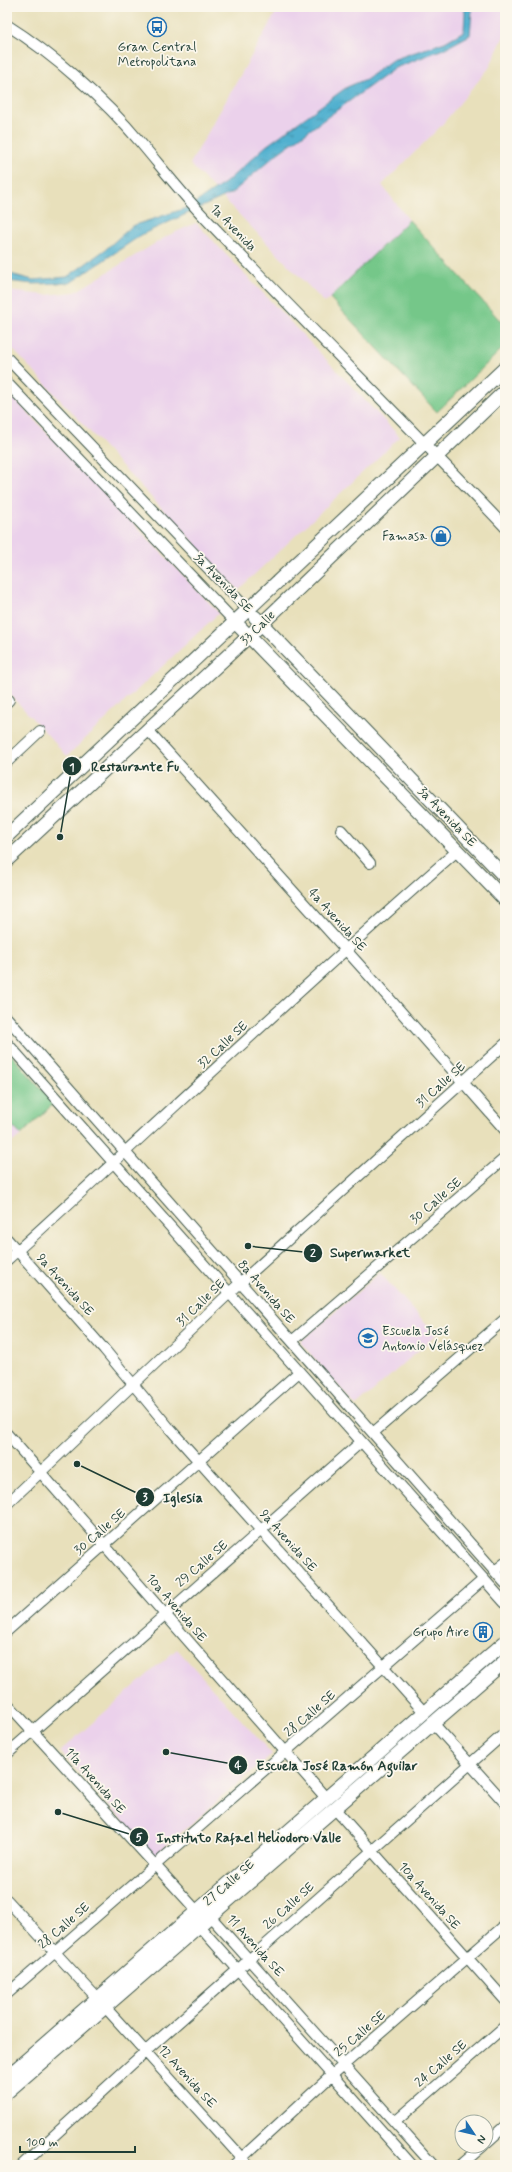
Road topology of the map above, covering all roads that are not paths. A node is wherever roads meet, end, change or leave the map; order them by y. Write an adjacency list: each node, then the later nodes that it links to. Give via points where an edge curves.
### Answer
1 (7, 25): 6 (street, 1a Avenida, via 34,42 93,94 139,141 205,218)
2 (7, 358): 9 (street, 3a Avenida SE)
3 (505, 368): 6 (main road, 33 Calle)
4 (7, 383): 10 (street, 3a Avenida SE)
5 (505, 391): 7 (main road, 33 Calle)
6 (425, 443): 7 (street, 1a Avenida); 9 (main road, 33 Calle)
7 (437, 456): 8 (street, 1a Avenida); 11 (main road, 33 Calle)
8 (505, 527)
9 (248, 610): 10 (main road, 33 Calle); 11 (main road, 3a Avenida SE)
10 (235, 622): 12 (main road, 3a Avenida SE); 17 (main road, 33 Calle)
11 (262, 624): 12 (main road, 33 Calle); 21 (main road, 3a Avenida SE)
12 (249, 636): 13 (main road, 33 Calle); 18 (main road, 3a Avenida SE)
13 (148, 729): 19 (main road, 33 Calle); 23 (street, 4a Avenida SE)
14 (40, 731): 15 (street)
15 (7, 762)
16 (341, 830): 20 (street)
17 (8, 835)
18 (457, 850): 22 (main road, 3a Avenida SE); 23 (street, 32 Calle SE)
19 (7, 860)
20 (370, 863)
21 (505, 877)
22 (505, 900)
23 (345, 949): 27 (street, 4a Avenida SE); 29 (street, 32 Calle SE)
24 (7, 1018): 29 (street, 8a Avenida SE)
25 (7, 1043): 31 (street)
26 (505, 1044): 27 (street, 31 Calle SE)
27 (464, 1083): 28 (street, 4a Avenida SE); 35 (street, 31 Calle SE)
28 (505, 1130)
29 (126, 1153): 31 (street, 32 Calle SE); 35 (street, 8a Avenida SE)
30 (505, 1158): 38 (street, 30 Calle SE)
31 (114, 1163): 33 (street, 32 Calle SE); 36 (street)
32 (7, 1239): 33 (street, 9a Avenida SE)
33 (17, 1250): 34 (street, 32 Calle SE); 40 (street, 9a Avenida SE)
34 (7, 1260)
35 (240, 1283): 36 (street, 31 Calle SE); 38 (street, 8a Avenida SE)
36 (229, 1293): 39 (street); 40 (street, 31 Calle SE)
37 (505, 1319): 41 (street)
38 (292, 1341): 41 (street, 8a Avenida SE)
39 (299, 1372): 43 (street); 44 (street, 30 Calle SE)
40 (133, 1386): 44 (street, 9a Avenida SE); 45 (street, 31 Calle SE)
41 (372, 1433): 50 (street, 8a Avenida SE)
42 (7, 1434): 45 (street, 10a Avenida SE)
43 (361, 1442): 47 (street, 29 Calle SE); 51 (street)
44 (199, 1462): 47 (street, 9a Avenida SE); 48 (street, 30 Calle SE)
45 (41, 1473): 46 (street, 31 Calle SE); 48 (street, 10a Avenida SE)
46 (7, 1504)
47 (261, 1530): 54 (street, 29 Calle SE); 58 (street, 9a Avenida SE)
48 (104, 1545): 54 (street, 10a Avenida SE); 55 (street, 30 Calle SE)
49 (505, 1563): 50 (street)
50 (495, 1571): 52 (street, 8a Avenida SE)
51 (484, 1579): 53 (street); 58 (street, 28 Calle SE)
52 (505, 1583)
53 (505, 1603)
54 (164, 1614): 62 (street, 29 Calle SE); 64 (street, 10a Avenida SE)
55 (7, 1631)
56 (505, 1642): 60 (main road, 27 Calle SE)
57 (505, 1660): 61 (main road, 27 Calle SE)
58 (384, 1667): 60 (street, 9a Avenida SE); 64 (street, 28 Calle SE)
59 (7, 1703): 62 (street, 11a Avenida SE)
60 (424, 1712): 67 (main road, 27 Calle SE)
61 (434, 1722): 66 (street); 69 (main road, 27 Calle SE)
62 (33, 1731): 65 (street, 29 Calle SE); 71 (street, 11a Avenida SE)
63 (505, 1733): 66 (street, 26 Calle SE)
64 (285, 1752): 67 (street, 10a Avenida SE); 71 (street, 28 Calle SE)
65 (7, 1754)
66 (470, 1764): 68 (street); 70 (street, 26 Calle SE)
67 (326, 1798): 73 (main road, 27 Calle SE)
68 (505, 1803)
69 (334, 1808): 70 (street, 10a Avenida SE); 74 (main road, 27 Calle SE)
70 (371, 1850): 78 (street, 10a Avenida SE); 79 (street, 26 Calle SE)
71 (154, 1864): 73 (street, 11a Avenida SE); 77 (street, 28 Calle SE)
72 (7, 1900): 77 (street, 12 Avenida SE)
73 (197, 1911): 74 (street, 11 Avenida SE); 76 (street); 83 (main road, 27 Calle SE)
74 (210, 1916): 76 (main road, 27 Calle SE); 79 (street, 11 Avenida SE)
75 (505, 1925): 78 (street, 25 Calle SE)
76 (199, 1926): 80 (street); 83 (main road, 27 Calle SE)
77 (54, 1952): 81 (street, 28 Calle SE); 83 (street, 12 Avenida SE)
78 (467, 1958): 82 (street, 10a Avenida SE); 86 (street, 25 Calle SE)
79 (249, 1960): 80 (street, 26 Calle SE); 86 (street, 11 Avenida SE)
80 (237, 1970): 85 (street, 26 Calle SE); 87 (street)
81 (8, 1991)
82 (505, 2000)
83 (101, 2002): 85 (street, 12 Avenida SE); 88 (main road, 27 Calle SE); 89 (main road, 27 Calle SE)
84 (505, 2026): 90 (street, 24 Calle SE)
85 (146, 2050): 94 (street, 12 Avenida SE); 95 (street, 26 Calle SE)
86 (344, 2065): 87 (street, 25 Calle SE); 90 (street, 11 Avenida SE)
87 (331, 2076): 94 (street, 25 Calle SE); 96 (street)
88 (7, 2077)
89 (7, 2092)
90 (395, 2122): 97 (street, 11 Avenida SE)
91 (505, 2126): 92 (street)
92 (494, 2136)
93 (474, 2154): 98 (street)
94 (241, 2163)
95 (22, 2165)
96 (412, 2165)
97 (433, 2165)
98 (461, 2165)

